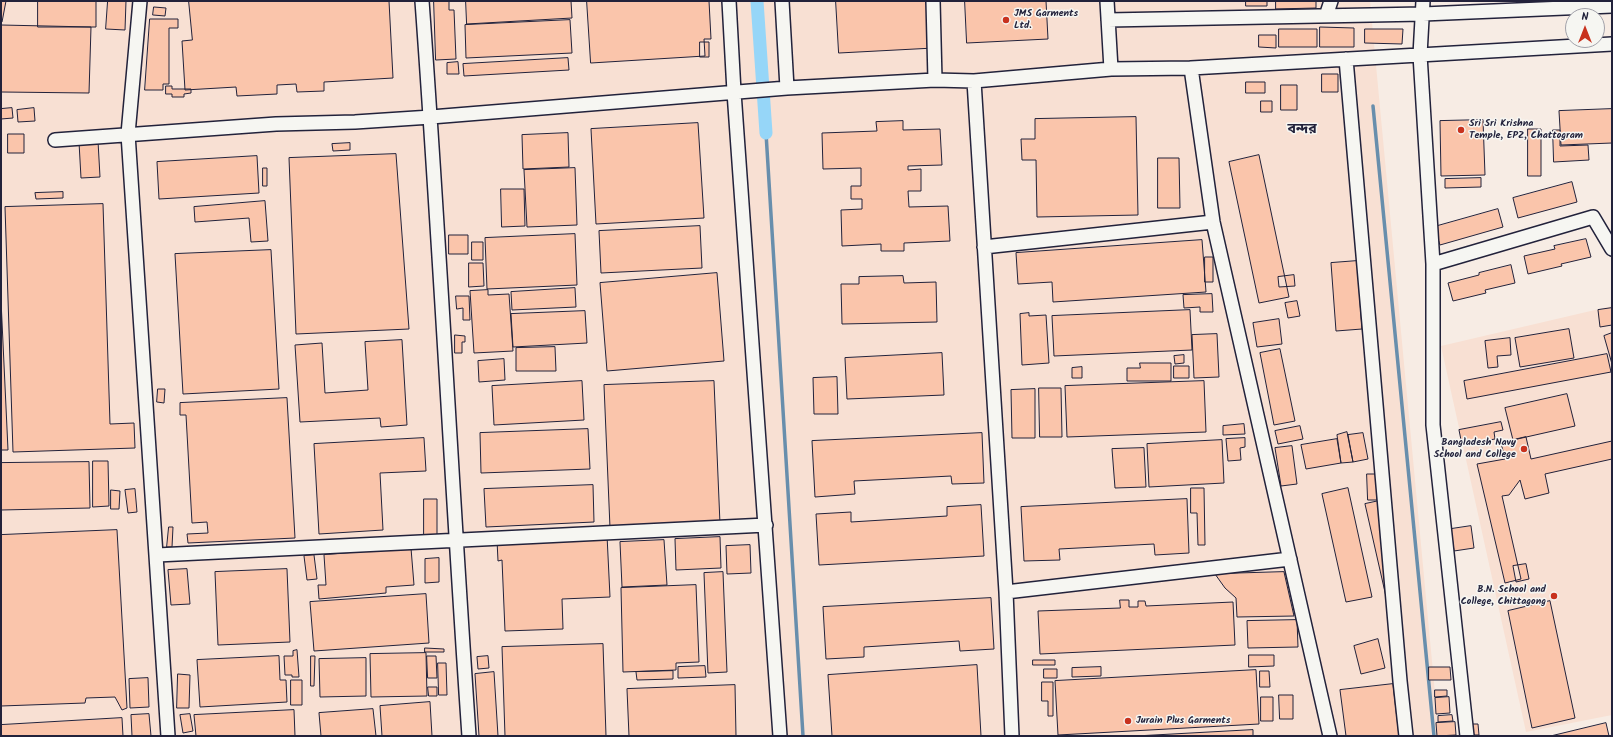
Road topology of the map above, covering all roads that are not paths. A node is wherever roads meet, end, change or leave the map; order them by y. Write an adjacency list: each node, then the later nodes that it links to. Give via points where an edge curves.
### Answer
1 (140, 1): 22 (street)
2 (422, 1): 21 (street)
3 (729, 1): 20 (street)
4 (782, 1): 19 (street)
5 (933, 1): 17 (street)
6 (1107, 1): 11 (street)
7 (1331, 1): 10 (street)
8 (1612, 6): 9 (street)
9 (1422, 7): 10 (street); 13 (street)
10 (1326, 16): 11 (street)
11 (1108, 20): 16 (street)
12 (1612, 44): 13 (street)
13 (1420, 55): 14 (street); 27 (street)
14 (1346, 58): 15 (street); 38 (street)
15 (1191, 68): 16 (street); 24 (street)
16 (1112, 69): 18 (street)
17 (935, 80): 18 (street); 19 (street)
18 (974, 81): 25 (street)
19 (787, 88): 20 (street)
20 (740, 91): 21 (street); 28 (street)
21 (431, 117): 22 (street); 29 (street)
22 (128, 134): 23 (street); 30 (street)
23 (55, 140)
24 (1213, 222): 25 (street); 31 (street)
25 (984, 247): 32 (street)
26 (1612, 249): 27 (street, via 1593,217)
27 (1433, 264): 39 (street, via 1433,425)
28 (766, 525): 29 (street); 35 (street)
29 (455, 540): 30 (street); 34 (street)
30 (157, 556): 33 (street)
31 (1290, 559): 32 (street); 37 (street)
32 (1006, 592): 36 (street)
33 (168, 736)
34 (469, 736)
35 (780, 736)
36 (1012, 736)
37 (1330, 736)
38 (1406, 736)
39 (1467, 736)

